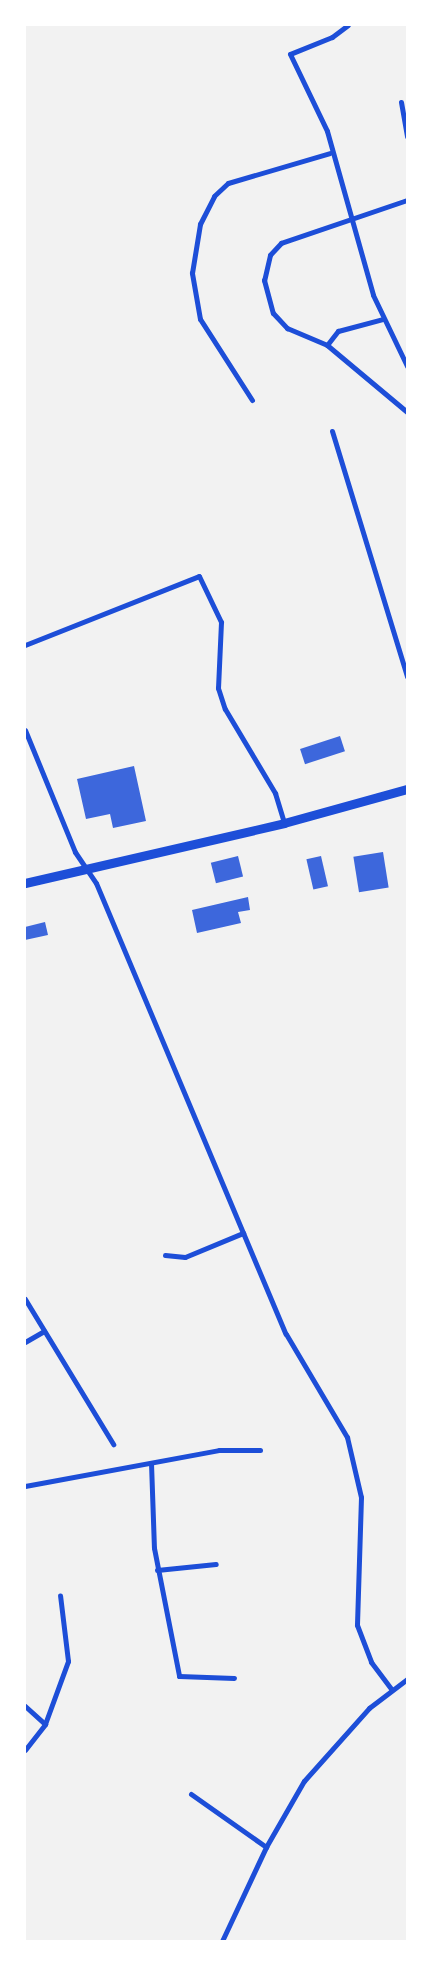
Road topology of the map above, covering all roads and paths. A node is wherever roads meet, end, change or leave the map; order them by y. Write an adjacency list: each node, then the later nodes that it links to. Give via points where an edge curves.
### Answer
1 (348, 25): 4 (street, via 332,37 290,54 320,116)
2 (400, 102): 3 (street)
3 (407, 136)
4 (330, 153): 6 (street); 10 (street, via 228,184 214,196 200,224 192,273 200,319)
5 (407, 200): 6 (street)
6 (352, 219): 7 (street); 8 (street, via 281,243 270,255 264,272 268,302 279,321 294,333)
7 (383, 319): 8 (street, via 344,328); 9 (street)
8 (327, 345): 11 (street)
9 (407, 366)
10 (252, 400)
11 (407, 412)
12 (332, 431): 14 (street)
13 (25, 644): 17 (street, via 200,576 221,622 218,688 225,709 275,793)
14 (407, 677)
15 (25, 730): 18 (street, via 75,852)
16 (407, 789): 17 (main road)
17 (284, 823): 18 (main road)
18 (86, 869): 19 (main road); 20 (street, via 96,883)
19 (25, 883)
20 (243, 1232): 21 (street, via 185,1257); 34 (street, via 286,1334 354,1457 362,1515 356,1619 365,1651)
21 (165, 1255)
22 (25, 1299): 23 (street)
23 (44, 1331): 24 (street); 25 (street)
24 (25, 1342)
25 (113, 1444)
26 (260, 1450): 27 (street, via 219,1450)
27 (151, 1462): 28 (street); 30 (street)
28 (25, 1486)
29 (216, 1564): 30 (street)
30 (157, 1570): 32 (street, via 179,1676)
31 (60, 1595): 36 (street, via 68,1661)
32 (234, 1678)
33 (407, 1678): 34 (street)
34 (391, 1689): 39 (street, via 321,1759)
35 (25, 1706): 36 (street)
36 (45, 1724): 37 (street)
37 (25, 1750)
38 (191, 1794): 39 (street)
39 (266, 1847): 40 (street)
40 (222, 1941)

